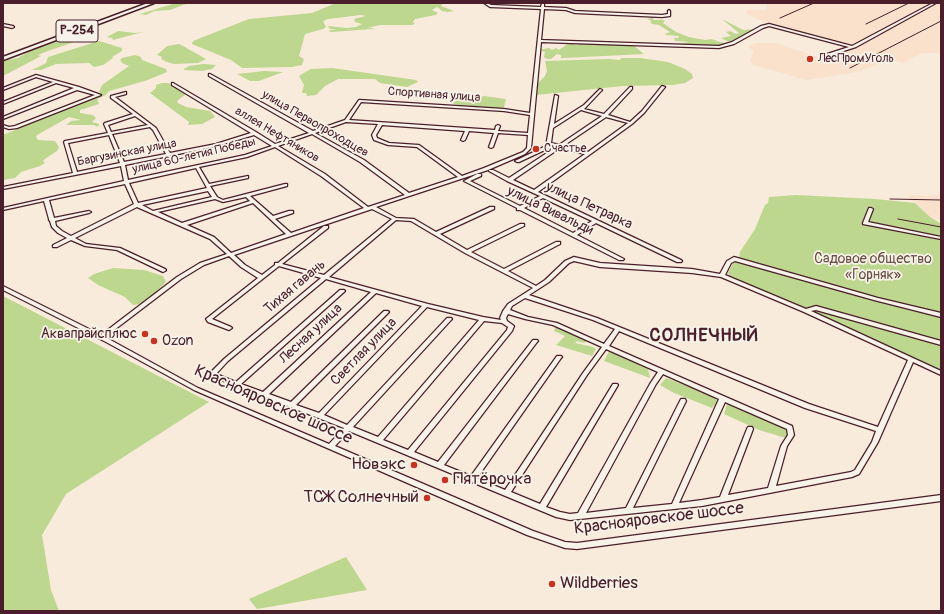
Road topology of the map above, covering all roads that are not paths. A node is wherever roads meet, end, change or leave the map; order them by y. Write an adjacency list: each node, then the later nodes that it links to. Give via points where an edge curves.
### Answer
1 (152, 3): 11 (highway, Р-254)
2 (485, 3): 4 (street, via 490,6)
3 (935, 3): 9 (street)
4 (542, 5): 5 (street, via 575,12 662,16 669,15); 8 (street)
5 (669, 11)
6 (3, 25): 7 (street)
7 (12, 26)
8 (539, 41): 9 (street, via 719,46 733,43 766,25 795,29); 25 (street)
9 (852, 47): 10 (street)
10 (825, 56)
11 (3, 59)
12 (210, 75): 41 (street, улица Первопроходцев)
13 (56, 82): 16 (street); 18 (street, via 36,76); 22 (street)
14 (172, 84): 40 (street, аллея Нефтяников)
15 (663, 87): 31 (street)
16 (78, 88): 26 (street); 33 (street, via 99,95 16,128)
17 (631, 88): 28 (street)
18 (3, 89)
19 (600, 90): 23 (street)
20 (125, 93): 27 (street, via 112,97)
21 (556, 96): 36 (street)
22 (3, 103)
23 (581, 108): 28 (street); 36 (street)
24 (3, 112): 26 (street)
25 (532, 114): 30 (street, Спортивная улица, via 360,101); 44 (street)
26 (12, 115): 29 (street)
27 (135, 115): 34 (street); 42 (street, via 106,123)
28 (606, 115): 31 (street); 47 (street)
29 (3, 118)
30 (346, 121): 32 (street, улица 60-летия Победы); 41 (street, улица 60-летия Победы)
31 (631, 123): 53 (street)
32 (380, 124): 37 (street, улица 60-летия Победы); 59 (street, via 374,135 375,139 388,144 418,146)
33 (3, 126)
34 (151, 126): 42 (street); 52 (street)
35 (498, 126): 39 (street)
36 (552, 127): 46 (street)
37 (438, 128): 38 (street, улица 60-летия Победы); 43 (street)
38 (467, 130): 39 (street, улица 60-летия Победы); 45 (street)
39 (495, 132): 44 (street, улица 60-летия Победы); 49 (street)
40 (255, 133): 48 (street, аллея Нефтяников); 52 (street, Баргузинская улица, via 228,142)
41 (313, 133): 48 (street, улица 60-летия Победы); 67 (street, улица Первопроходцев, via 362,161)
42 (111, 134): 54 (street); 57 (street, via 65,143)
43 (436, 134)
44 (530, 134): 50 (street)
45 (463, 140)
46 (550, 144): 47 (street); 51 (street)
47 (560, 145): 53 (street); 60 (street)
48 (276, 146): 55 (street, улица 60-летия Победы); 73 (street, аллея Нефтяников)
49 (491, 147)
50 (528, 150): 51 (street); 59 (street, via 510,160)
51 (537, 153): 56 (street)
52 (168, 154): 54 (street, Баргузинская улица)
53 (588, 154): 65 (street)
54 (123, 164): 57 (street, Баргузинская улица); 61 (street)
55 (197, 167): 61 (street, улица 60-летия Победы); 63 (street)
56 (491, 171): 60 (street, улица Петрарка); 76 (street, улица Вивальди, via 466,181)
57 (75, 173): 64 (street, Баргузинская улица)
58 (246, 177): 63 (street)
59 (461, 177): 67 (street)
60 (508, 180): 65 (street, улица Петрарка)
61 (126, 182): 70 (street, улица 60-летия Победы); 72 (street)
62 (285, 185): 66 (street)
63 (209, 187): 69 (street); 72 (street)
64 (3, 188)
65 (534, 192): 68 (street, улица Петрарка)
66 (247, 195): 69 (street, via 223,201); 71 (street)
67 (408, 195): 73 (street)
68 (543, 196): 76 (street); 84 (street, улица Петрарка)
69 (215, 198): 79 (street)
70 (46, 199): 75 (street, улица 60-летия Победы); 83 (street)
71 (254, 202): 81 (street); 85 (street)
72 (137, 205): 79 (street); 91 (street)
73 (370, 207): 82 (street); 88 (street)
74 (492, 208): 89 (street)
75 (3, 209)
76 (519, 209): 90 (street, улица Вивальди)
77 (871, 209): 92 (street, via 865,223)
78 (89, 212): 83 (street)
79 (153, 212): 85 (street)
80 (291, 212): 81 (street)
81 (272, 218): 88 (street)
82 (394, 219): 89 (street, via 412,220); 104 (street, Тихая гавань)
83 (52, 220): 91 (street, via 54,227)
84 (596, 221): 90 (street); 98 (street, улица Петрарка)
85 (182, 225): 96 (street, via 212,238)
86 (522, 225): 95 (street)
87 (326, 227): 99 (street)
88 (289, 234): 96 (street)
89 (436, 234): 95 (street)
90 (573, 235): 97 (street, улица Вивальди)
91 (71, 238): 94 (street); 100 (street, via 92,246 118,249)
92 (941, 238)
93 (558, 243): 101 (street)
94 (55, 246)
95 (468, 252): 101 (street)
96 (230, 255): 103 (street); 120 (street, via 189,271)
97 (621, 259)
98 (679, 261)
99 (278, 264): 103 (street); 104 (street)
100 (163, 270)
101 (504, 271): 106 (street)
102 (722, 276): 106 (street, via 692,271 600,265 574,259); 112 (street); 114 (street, via 729,262 734,259)
103 (261, 277): 118 (street, via 209,319)
104 (326, 277): 108 (street); 128 (street, Тихая гавань, via 214,372 213,375)
105 (3, 288): 120 (street, Краснояровское шоссе)
106 (537, 288): 109 (street)
107 (342, 291): 128 (street)
108 (374, 292): 110 (street); 130 (street, Лесная улица)
109 (525, 296): 111 (street, via 515,301); 119 (street, via 563,307)
110 (426, 305): 116 (street); 134 (street, Светлая улица)
111 (506, 311): 117 (street); 123 (street, via 555,324)
112 (806, 311): 122 (street, via 816,308); 125 (street)
113 (386, 312): 133 (street)
114 (941, 315)
115 (449, 319): 135 (street)
116 (483, 319): 117 (street); 138 (street)
117 (504, 322): 140 (street, via 510,324 510,330)
118 (229, 328)
119 (618, 329): 123 (street); 137 (street, via 807,406)
120 (101, 338): 139 (street, Краснояровское шоссе, via 196,389)
121 (536, 341): 141 (street)
122 (941, 343)
123 (605, 346): 126 (street); 144 (street)
124 (559, 357): 142 (street)
125 (911, 359): 127 (street); 137 (street)
126 (662, 372): 131 (street); 150 (street)
127 (941, 373)
128 (237, 384): 130 (street)
129 (615, 386): 148 (street)
130 (265, 394): 133 (street)
131 (722, 398): 143 (street, via 790,428 791,435 784,446); 147 (street)
132 (683, 401): 149 (street)
133 (292, 405): 134 (street)
134 (320, 416): 135 (street)
135 (348, 428): 138 (street); 139 (street)
136 (750, 429): 145 (street)
137 (880, 430): 143 (street, via 857,472)
138 (379, 440): 140 (street)
139 (330, 447): 146 (street, Краснояровское шоссе, via 530,533 565,545 577,546)
140 (409, 452): 141 (street)
141 (440, 465): 142 (street)
142 (473, 478): 144 (street)
143 (772, 490): 145 (street)
144 (507, 492): 148 (street)
145 (724, 498): 147 (street)
146 (941, 498)
147 (674, 506): 149 (street)
148 (542, 507): 150 (street, via 559,515)
149 (628, 511): 150 (street)
150 (581, 515)

